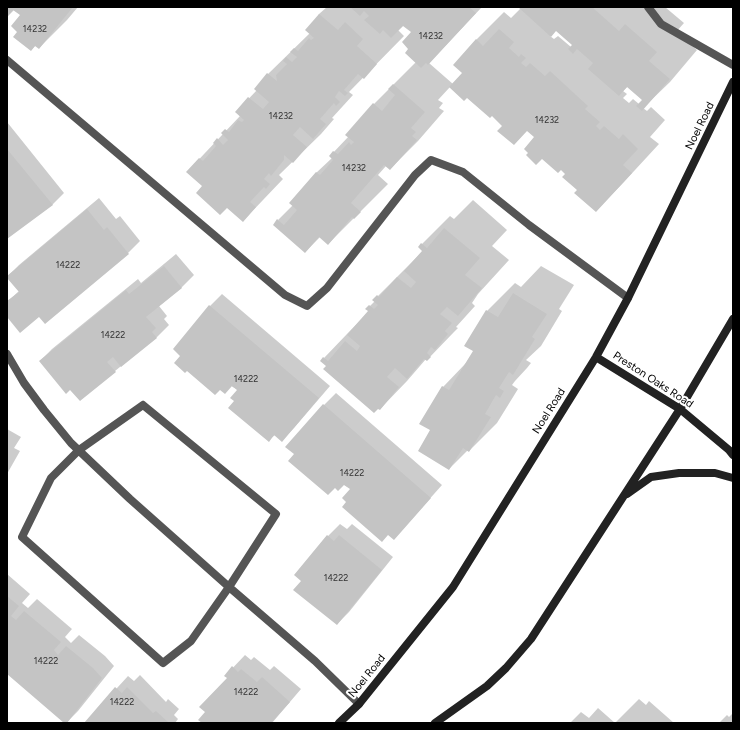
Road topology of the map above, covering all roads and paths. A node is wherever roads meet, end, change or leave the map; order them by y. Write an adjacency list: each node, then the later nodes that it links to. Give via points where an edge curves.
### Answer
1 (648, 7): 3 (lane, via 661,24)
2 (7, 60): 5 (lane, via 285,295 307,306 327,288 415,175 431,160 463,172)
3 (733, 65)
4 (733, 82): 5 (street, Noel Road)
5 (628, 298): 8 (street, Noel Road)
6 (733, 319): 9 (street)
7 (7, 354): 10 (lane, via 24,384)
8 (596, 357): 9 (street, Preston Oaks Road); 15 (street, Noel Road, via 453,587)
9 (680, 409): 11 (street, Preston Oaks Road); 13 (street)
10 (79, 450): 14 (lane); 14 (lane, via 143,405 276,514); 14 (lane, via 51,478 22,537 163,663 191,641)
11 (733, 455)
12 (733, 478): 13 (street, via 715,473 651,477)
13 (623, 497): 17 (street, via 531,639 487,686)
14 (229, 587): 15 (lane, via 315,661)
15 (359, 704): 16 (street, Noel Road)
16 (339, 723)
17 (435, 723)

